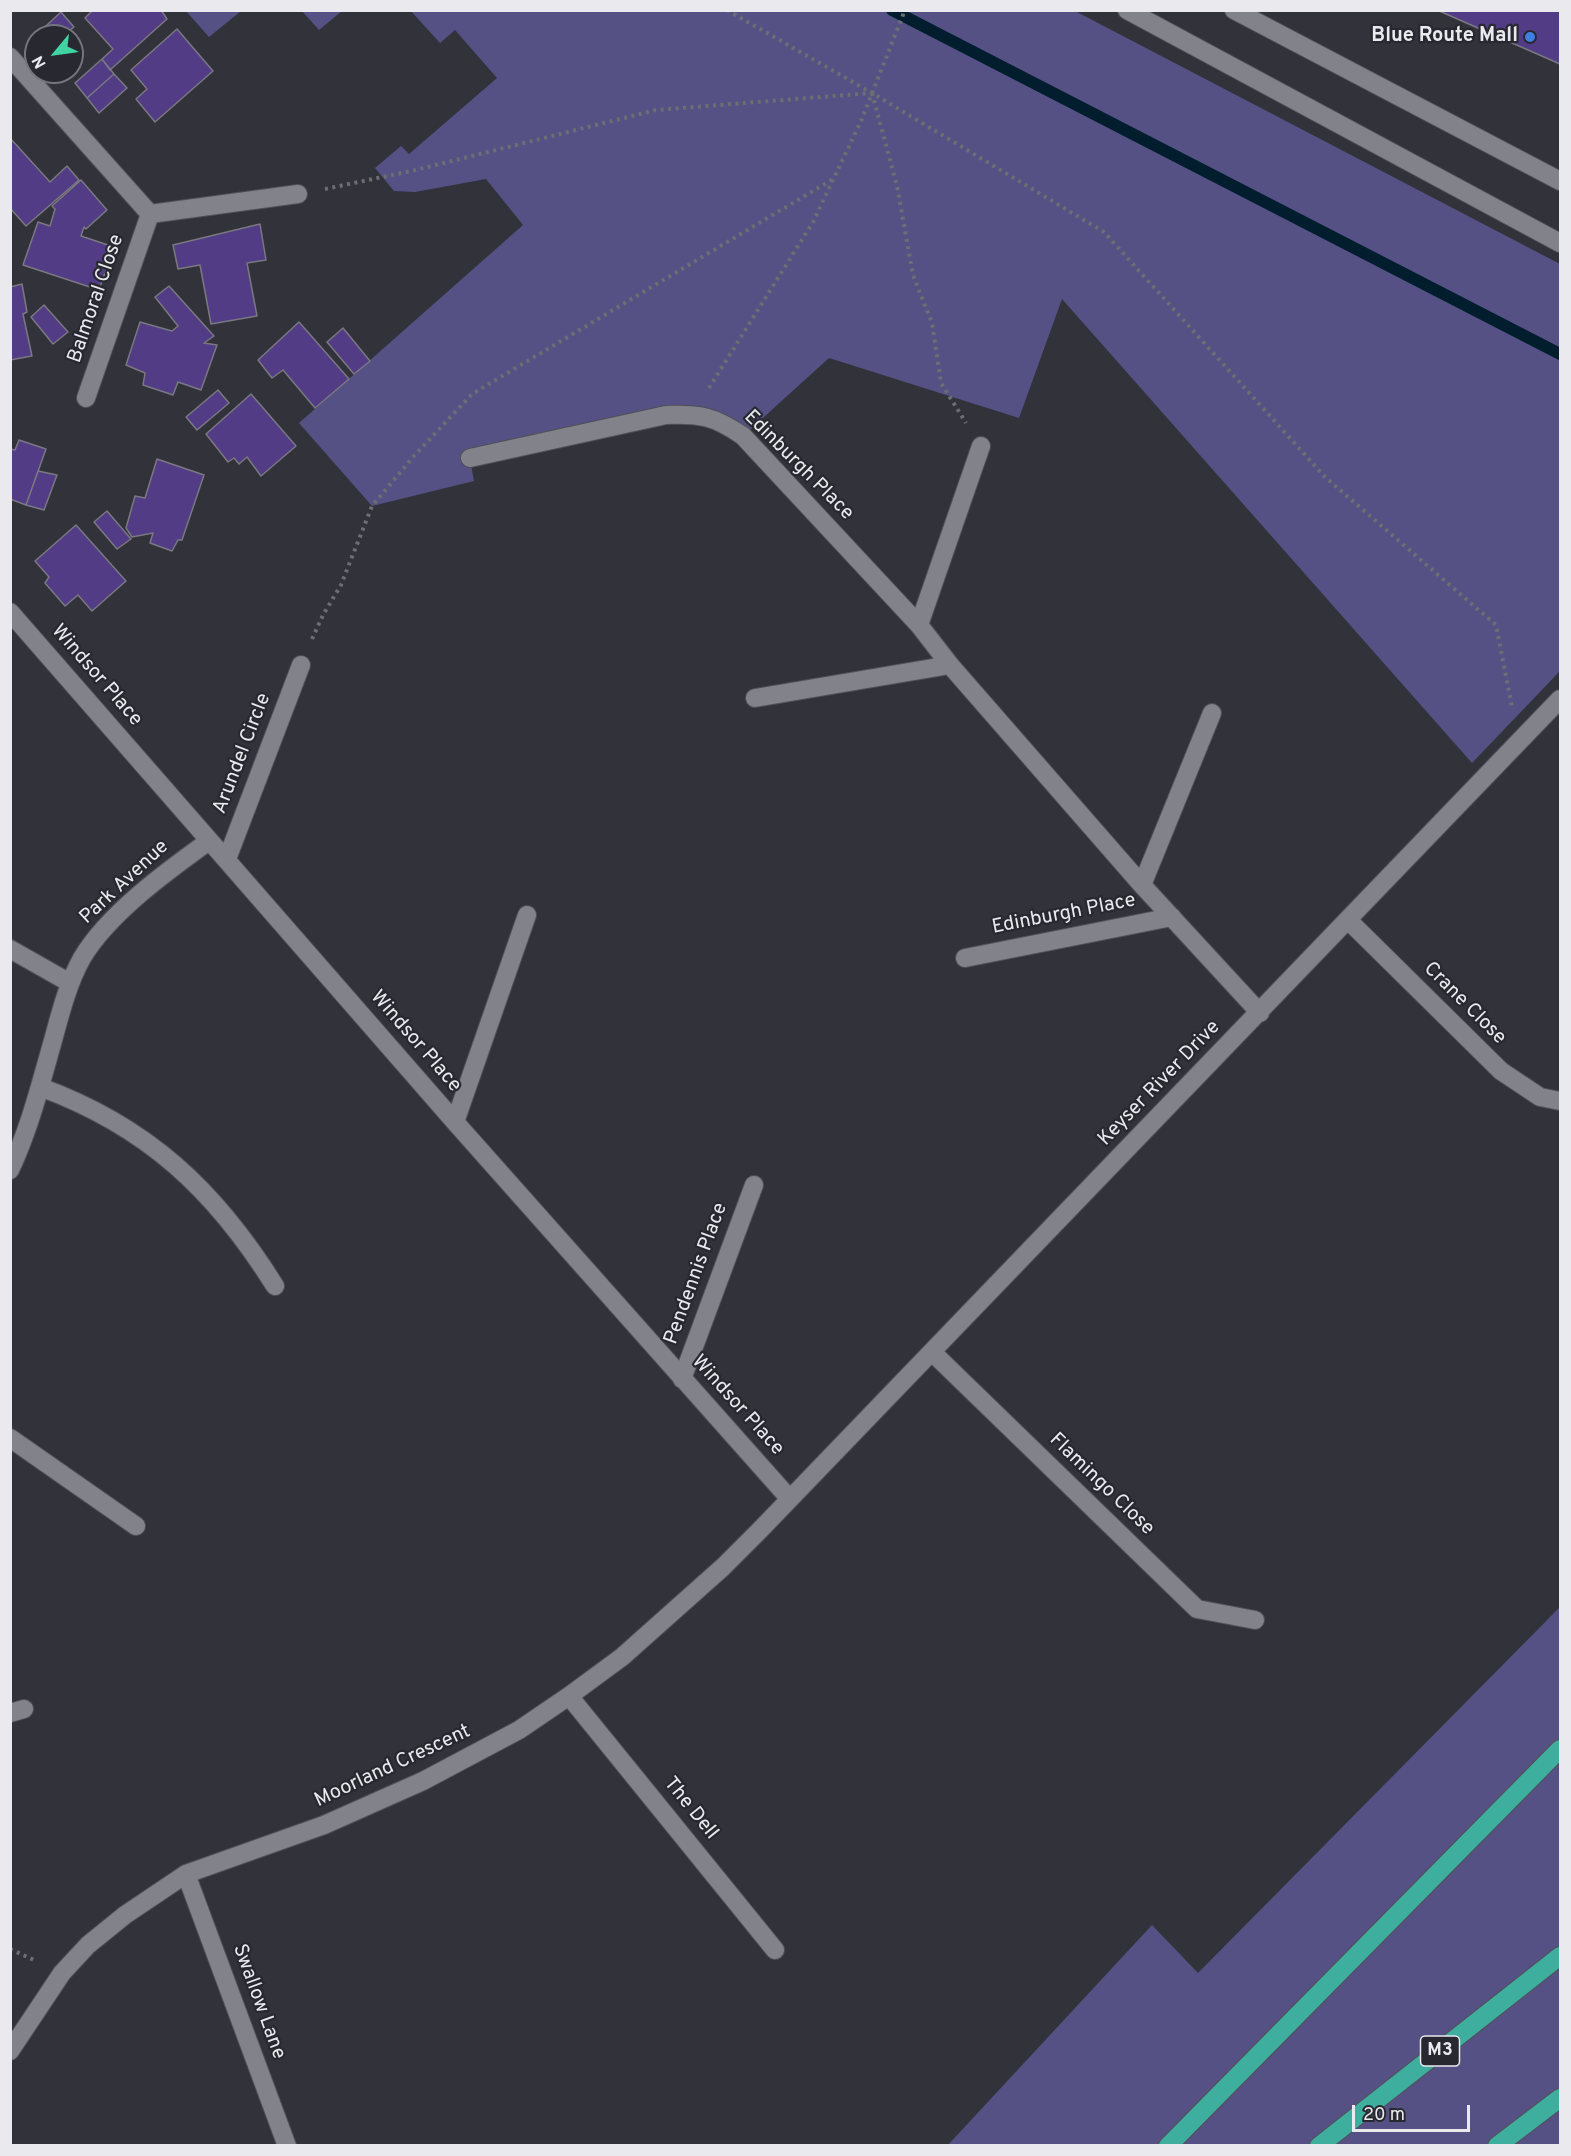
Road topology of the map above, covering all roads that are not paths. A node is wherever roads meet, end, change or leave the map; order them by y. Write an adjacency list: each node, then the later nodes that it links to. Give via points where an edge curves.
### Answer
1 (1127, 10): 7 (street)
2 (1233, 10): 4 (street)
3 (10, 57): 6 (street)
4 (1560, 181)
5 (298, 194): 6 (street)
6 (150, 214): 8 (street, Balmoral Close)
7 (1560, 243)
8 (86, 398)
9 (981, 446): 12 (street)
10 (470, 458): 12 (street, Edinburgh Place, via 666,415 692,414 721,421 742,436)
11 (10, 612): 18 (street, Windsor Place)
12 (919, 625): 14 (street, Edinburgh Place)
13 (301, 664): 19 (street, Arundel Circle)
14 (950, 665): 15 (street); 20 (street, Edinburgh Place)
15 (755, 698)
16 (1560, 699): 23 (street, Keyser River Drive)
17 (1212, 713): 20 (street, Edinburgh Place)
18 (209, 841): 19 (street, Windsor Place); 26 (street, Park Avenue, via 177,864 100,933)
19 (227, 859): 30 (street, Windsor Place)
20 (1142, 885): 22 (street, Edinburgh Place)
21 (527, 915): 30 (street)
22 (1172, 916): 25 (street, Edinburgh Place); 27 (street, Edinburgh Place)
23 (1348, 920): 27 (street, Keyser River Drive); 29 (street, Crane Close, via 1501,1071 1540,1097)
24 (10, 949): 26 (street)
25 (965, 958)
26 (70, 983): 28 (street, Park Avenue)
27 (1260, 1013): 34 (street, Keyser River Drive)
28 (40, 1087): 31 (street, Park Avenue); 33 (street, via 116,1122 194,1180 228,1218)
29 (1560, 1101)
30 (455, 1122): 35 (street, Windsor Place)
31 (10, 1170)
32 (754, 1185): 35 (street, Pendennis Place)
33 (275, 1286)
34 (932, 1352): 37 (street, Keyser River Drive); 39 (street, Flamingo Close, via 1197,1609)
35 (682, 1378): 37 (street, Windsor Place)
36 (10, 1438): 38 (street)
37 (789, 1498): 40 (street, Moorland Crescent, via 731,1560 677,1609)
38 (136, 1526)
39 (1255, 1620)
40 (569, 1696): 42 (street, Moorland Crescent, via 519,1730 423,1781 324,1825); 43 (street, The Dell)
41 (1560, 1749): 48 (highway)
42 (186, 1874): 45 (street, Moorland Crescent, via 125,1914 88,1946 62,1973); 47 (street, Swallow Lane)
43 (775, 1950)
44 (1560, 1956): 49 (highway, M3)
45 (10, 2050)
46 (1560, 2098): 50 (highway)
47 (287, 2145)
48 (1168, 2145)
49 (1319, 2145)
50 (1497, 2145)

